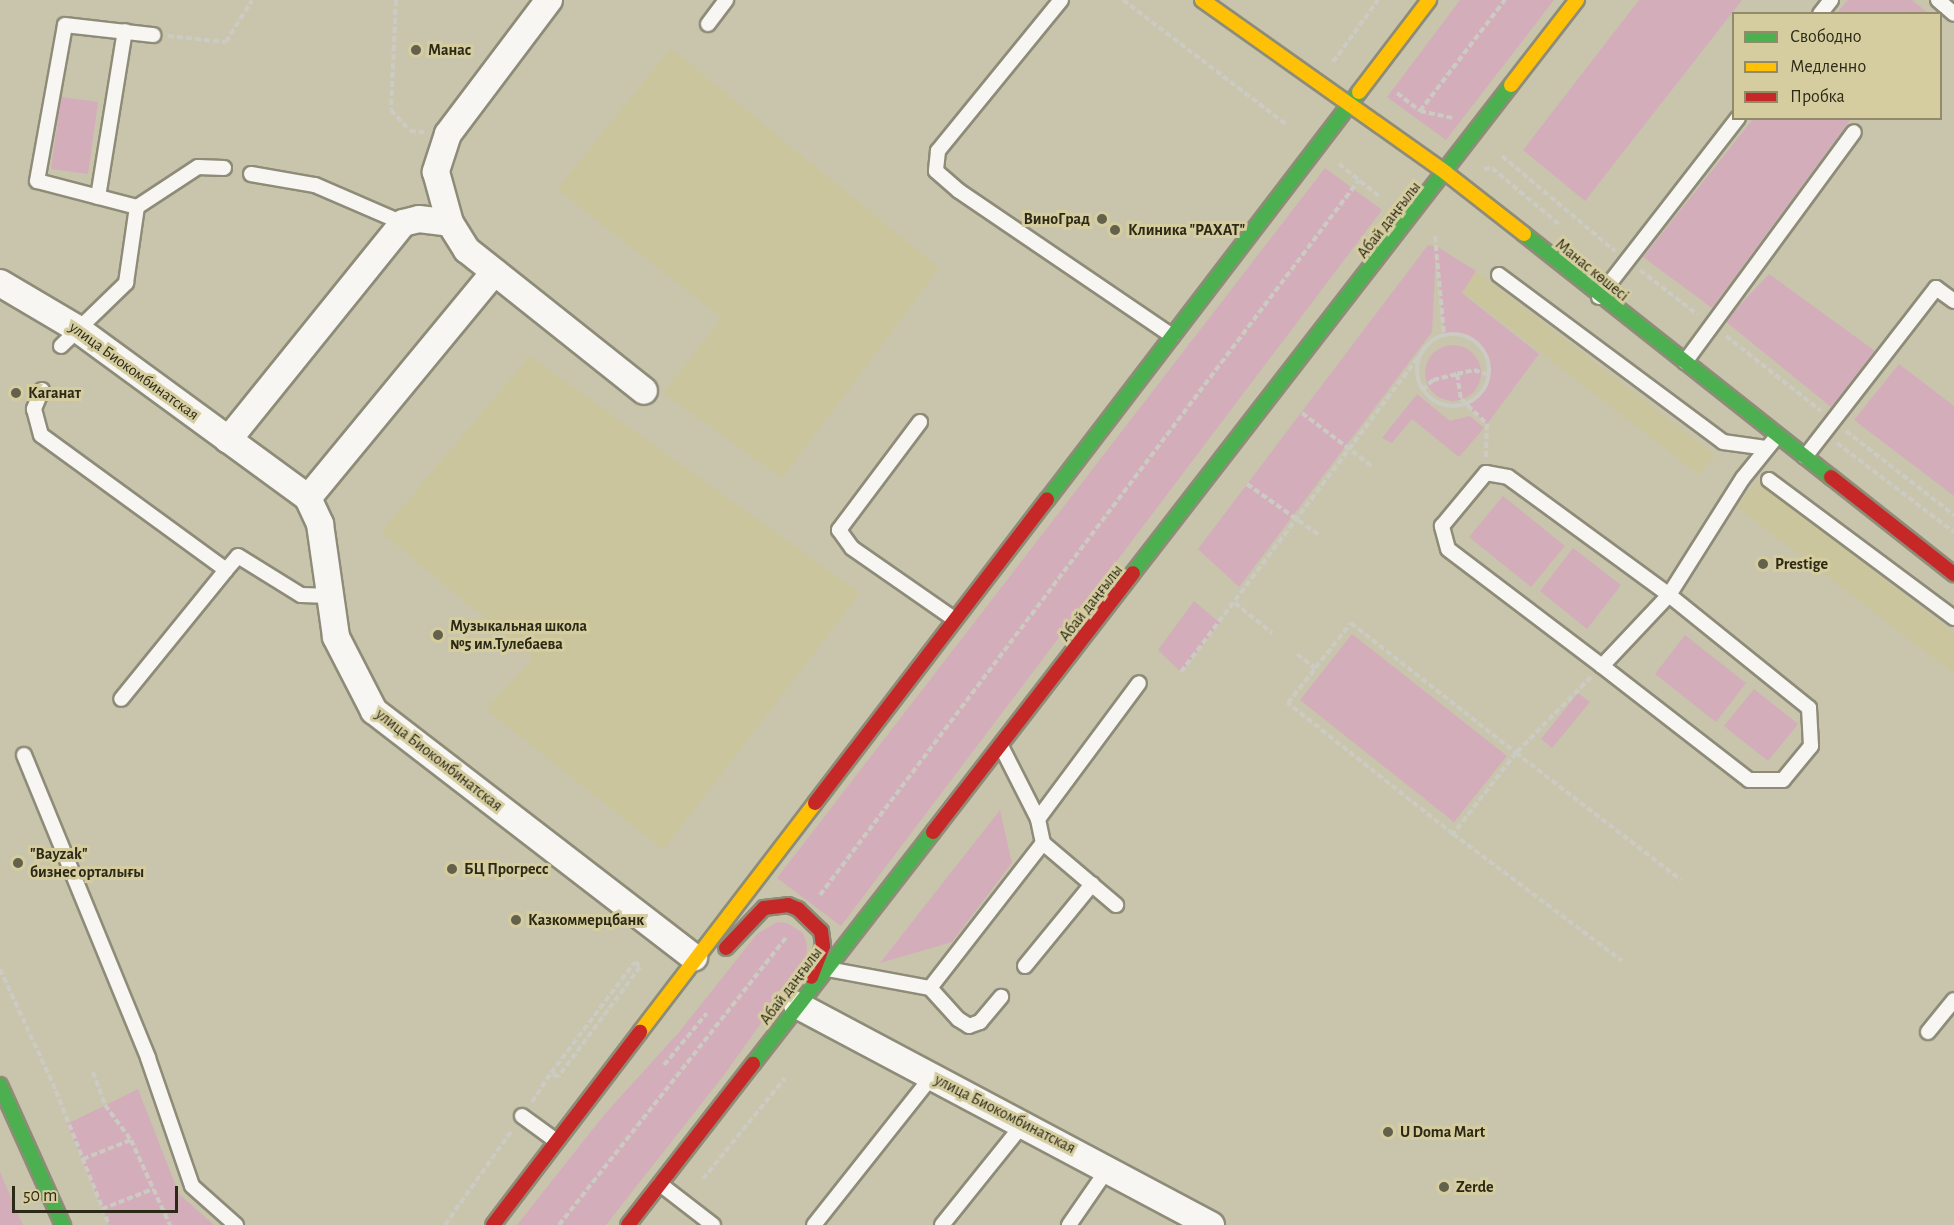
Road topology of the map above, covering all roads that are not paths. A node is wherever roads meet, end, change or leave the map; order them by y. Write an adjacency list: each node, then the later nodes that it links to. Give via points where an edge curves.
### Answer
1 (549, 0): 24 (street, via 448,134 436,172)
2 (726, 0): 13 (lane)
3 (1061, 0): 31 (lane, via 938,151 936,171 959,191)
4 (1202, 0): 12 (main road, Манас көшесі)
5 (1237, 0): 12 (lane)
6 (1429, 0): 16 (main road)
7 (1577, 0): 20 (main road, Абай даңғылы)
8 (1831, 0): 10 (lane)
9 (1938, 0): 11 (lane)
10 (1822, 12)
11 (1954, 14)
12 (1224, 16): 16 (main road, Манас көшесі)
13 (708, 24)
14 (125, 31): 15 (lane); 22 (lane); 22 (lane, via 65,25 37,181)
15 (153, 35)
16 (1349, 106): 20 (main road, Манас көшесі); 31 (main road)
17 (1736, 120): 29 (lane)
18 (1854, 132): 33 (lane)
19 (224, 168): 23 (lane, via 198,167)
20 (1446, 173): 29 (main road, Манас көшесі); 54 (main road, Абай даңғылы)
21 (251, 174): 25 (lane, via 315,185)
22 (98, 197): 23 (lane)
23 (137, 207): 32 (lane, via 126,283)
24 (450, 223): 25 (street, via 418,219); 26 (street, via 466,250)
25 (403, 224): 38 (street)
26 (494, 272): 35 (street); 43 (street)
27 (1499, 275): 39 (lane, via 1724,442)
28 (0, 283): 32 (street, улица Биокомбинатская)
29 (1599, 297): 33 (main road, Манас көшесі)
30 (1954, 301): 40 (lane, via 1936,288)
31 (1172, 336): 50 (main road)
32 (69, 337): 38 (street, улица Биокомбинатская)
33 (1684, 363): 37 (main road, Манас көшесі)
34 (42, 390): 45 (lane, via 34,409 41,435)
35 (644, 391)
36 (920, 422): 50 (lane, via 839,530 852,548)
37 (1777, 436): 39 (lane); 40 (main road, Манас көшесі)
38 (228, 440): 43 (street, улица Биокомбинатская)
39 (1766, 448): 41 (lane)
40 (1805, 457): 46 (main road, Манас көшесі)
41 (1743, 478): 44 (lane); 47 (lane)
42 (1769, 480): 49 (lane)
43 (308, 498): 48 (street, улица Биокомбинатская, via 320,524)
44 (1735, 508)
45 (226, 570): 48 (lane, via 238,556 301,595); 53 (lane)
46 (1954, 573)
47 (1669, 595): 51 (lane); 51 (lane, via 1809,708 1811,746 1783,780 1749,780); 51 (lane, via 1508,477 1486,473 1442,526 1448,549)
48 (332, 596): 60 (street, улица Биокомбинатская, via 336,637 374,711)
49 (1954, 618)
50 (954, 619): 60 (main road)
51 (1602, 666)
52 (1138, 683): 56 (lane)
53 (121, 699)
54 (1001, 746): 56 (lane); 62 (main road, Абай даңғылы)
55 (24, 755): 78 (lane, via 147,1058 192,1186)
56 (1038, 819): 57 (lane)
57 (1043, 843): 58 (lane); 63 (lane)
58 (1092, 884): 59 (lane); 61 (lane)
59 (1116, 905)
60 (706, 958): 66 (main road, via 764,908 788,905 806,913 821,931 823,946); 71 (main road)
61 (1025, 966)
62 (825, 968): 63 (lane); 66 (main road, Абай даңғылы)
63 (930, 988): 64 (lane, via 969,1026 980,1022)
64 (1001, 997)
65 (1954, 1000): 68 (lane)
66 (797, 1005): 69 (street, улица Биокомбинатская); 76 (main road, Абай даңғылы)
67 (666, 1023): 71 (main road)
68 (1928, 1032)
69 (932, 1076): 73 (street, улица Биокомбинатская); 82 (lane)
70 (0, 1085): 77 (main road)
71 (592, 1090): 74 (main road)
72 (522, 1116): 74 (lane)
73 (1024, 1123): 75 (street, улица Биокомбинатская); 83 (lane)
74 (555, 1140): 79 (main road)
75 (1109, 1167): 84 (lane); 85 (street, улица Биокомбинатская)
76 (660, 1184): 80 (main road, Абай даңғылы); 81 (lane)
77 (63, 1225)
78 (236, 1225)
79 (493, 1225)
80 (628, 1225)
81 (713, 1225)
82 (814, 1225)
83 (942, 1225)
84 (1069, 1225)
85 (1211, 1225)

